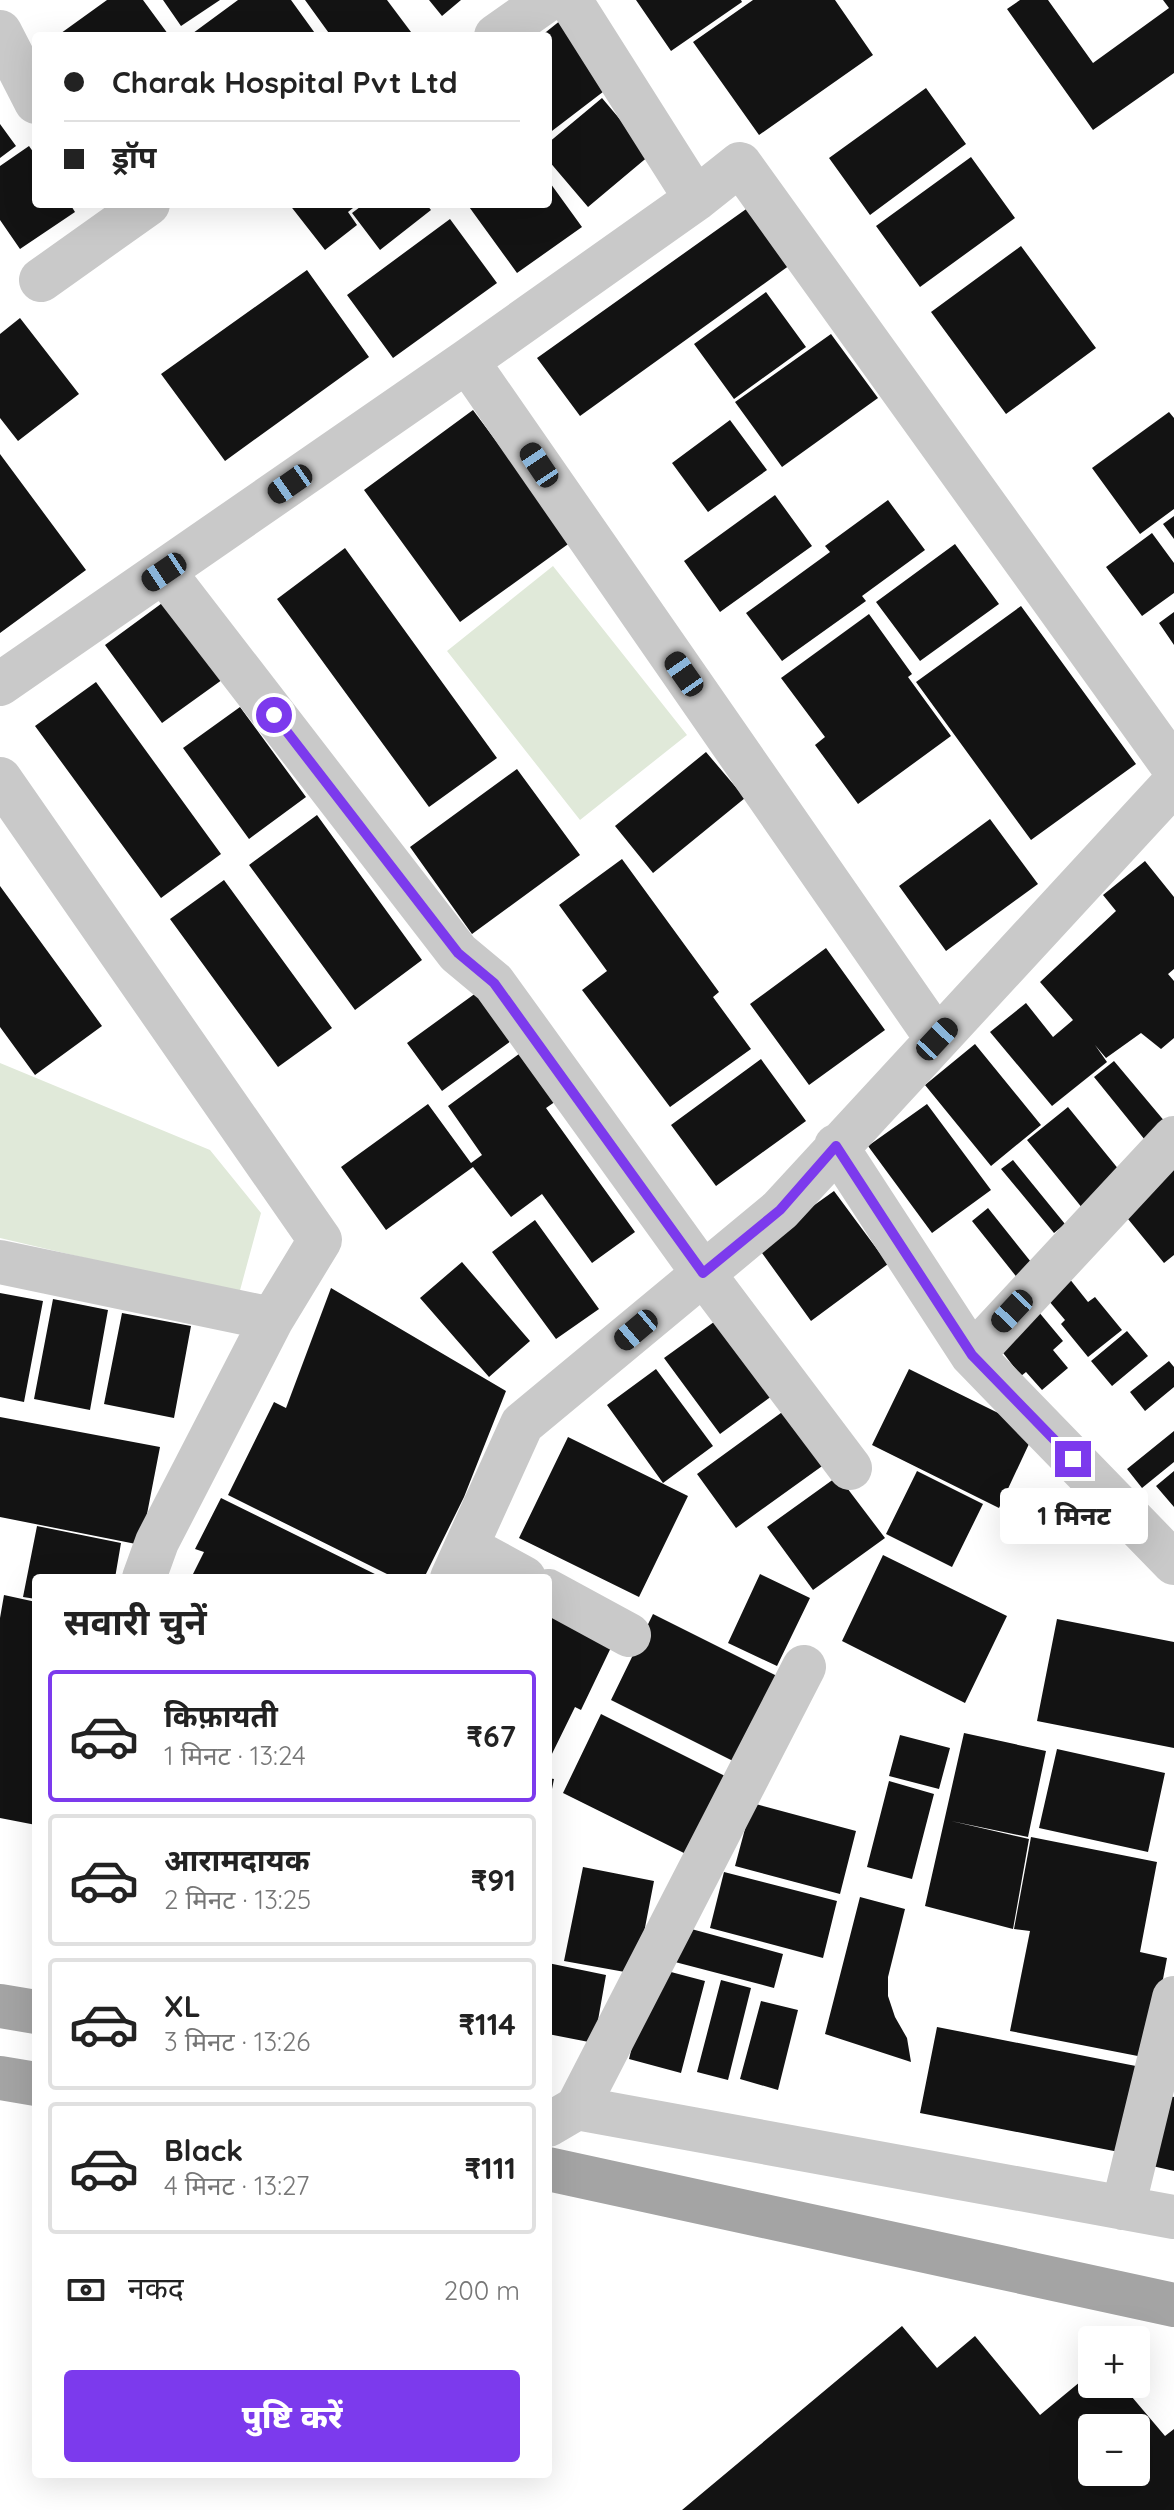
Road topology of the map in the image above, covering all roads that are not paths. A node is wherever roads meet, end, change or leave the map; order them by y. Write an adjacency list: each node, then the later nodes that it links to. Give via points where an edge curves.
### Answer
1 (547, 0): 4 (street)
2 (570, 0): 6 (street)
3 (0, 32): 5 (street)
4 (502, 32)
5 (32, 94)
6 (696, 199): 10 (street); 13 (street, via 740,164)
7 (135, 208): 8 (street)
8 (96, 220): 9 (street)
9 (41, 280)
10 (467, 361): 11 (street); 16 (street)
11 (164, 572): 12 (street); 20 (street, via 458,953 494,983)
12 (0, 684)
13 (1174, 768)
14 (0, 779): 21 (street, via 320,1240)
15 (1174, 783): 16 (street)
16 (937, 1039): 18 (street)
17 (1174, 1138): 22 (street)
18 (836, 1146): 20 (street, via 780,1210); 22 (street)
19 (0, 1262): 21 (street)
20 (703, 1273): 23 (street); 24 (street, via 522,1424)
21 (272, 1319): 26 (street)
22 (972, 1355): 25 (street)
23 (850, 1468)
24 (460, 1563): 27 (street)
25 (1174, 1563)
26 (145, 1574)
27 (507, 1574)
28 (552, 1593): 29 (street)
29 (629, 1635)
30 (804, 1667): 36 (street)
31 (1174, 1998): 38 (street)
32 (0, 2006): 33 (main road)
33 (32, 2011)
34 (0, 2078): 35 (main road)
35 (32, 2083)
36 (562, 2116): 38 (street)
37 (552, 2170): 40 (main road)
38 (1123, 2208): 39 (street)
39 (1174, 2217)
40 (1174, 2305)

